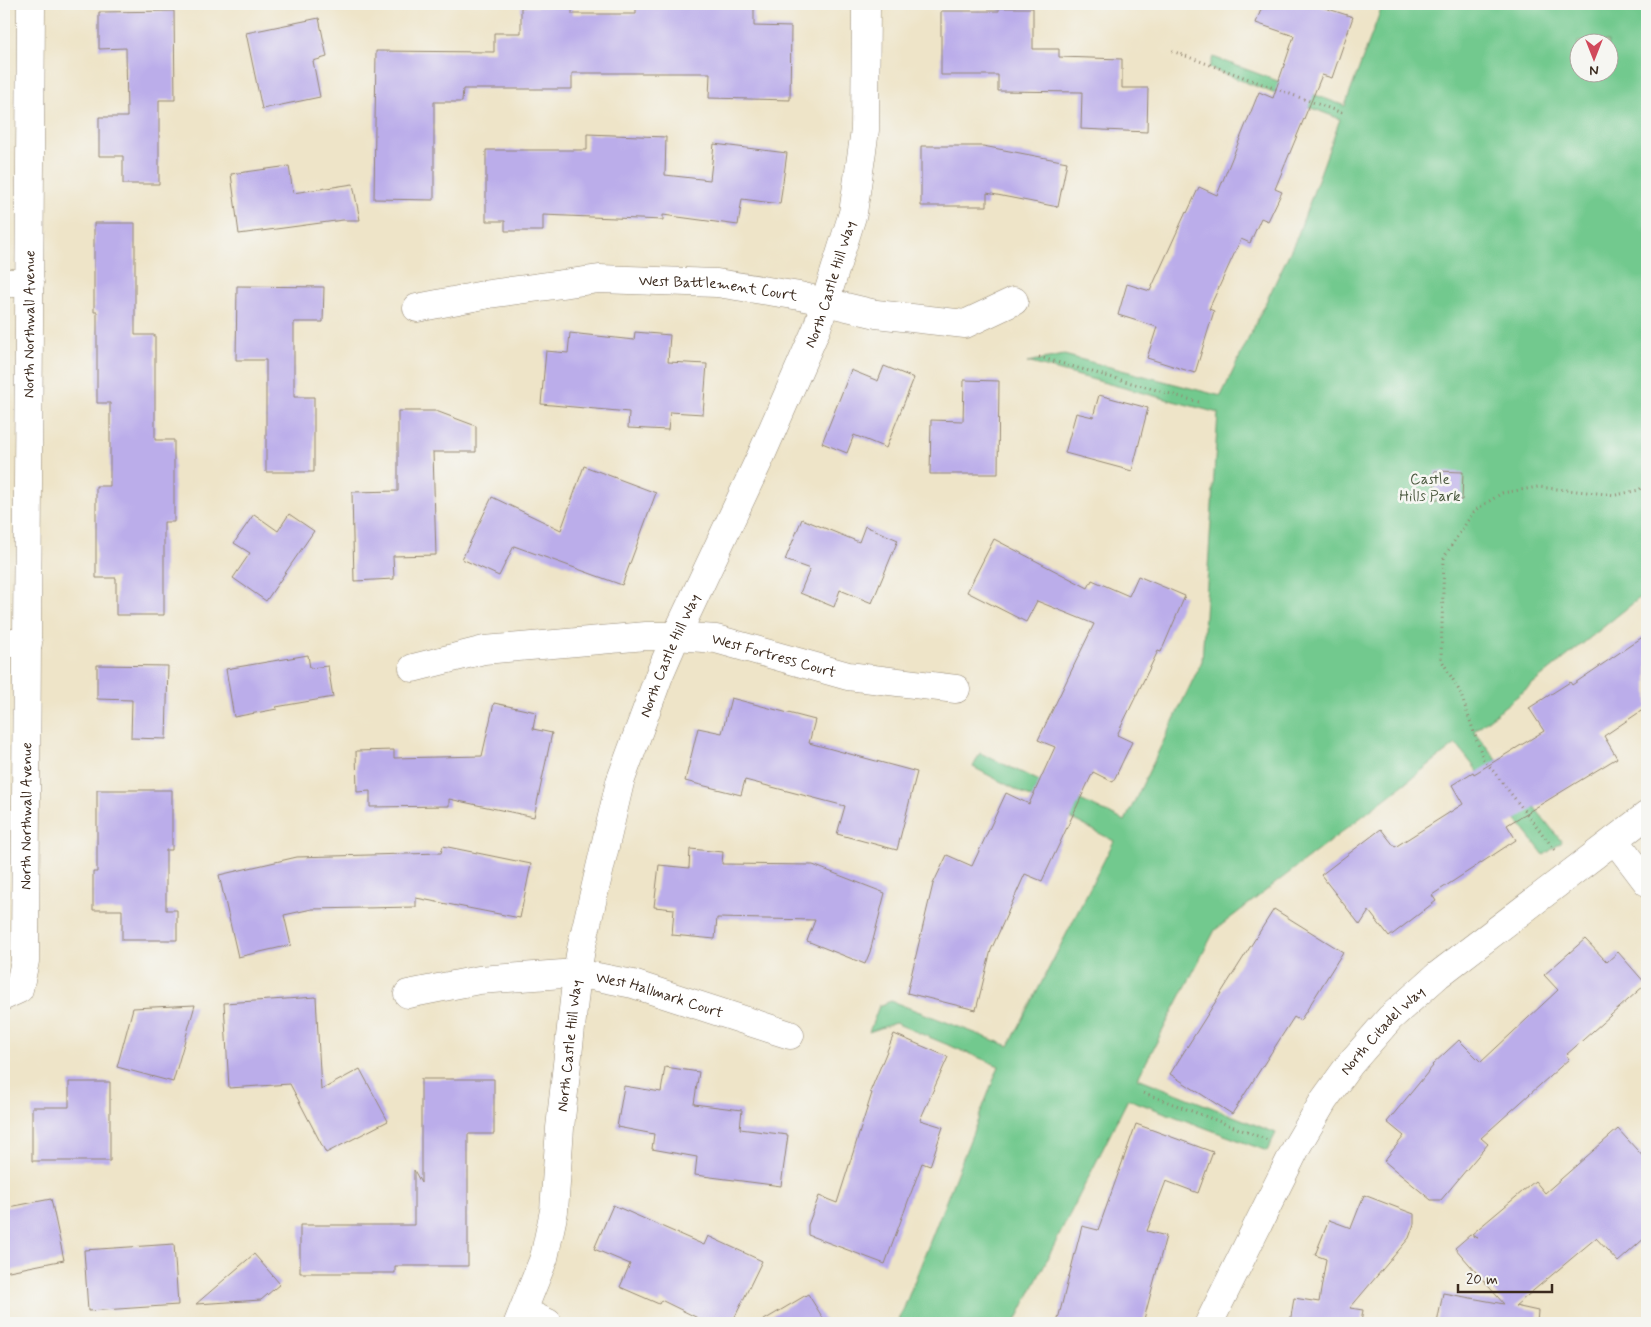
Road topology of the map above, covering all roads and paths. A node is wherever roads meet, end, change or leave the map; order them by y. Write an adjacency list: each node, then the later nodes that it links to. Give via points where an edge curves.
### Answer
1 (31, 4): 5 (street, North Northwall Avenue)
2 (866, 4): 7 (street, North Castle Hill Way, via 865,130 853,213)
3 (1172, 51): 4 (path)
4 (1345, 114)
5 (17, 283): 13 (street, North Northwall Avenue)
6 (1014, 301): 7 (street, West Battlement Court, via 965,324 876,314)
7 (826, 302): 8 (street, West Battlement Court, via 718,283 599,280 489,294); 12 (street, North Castle Hill Way, via 760,458)
8 (417, 308)
9 (1039, 357): 10 (path)
10 (1199, 402)
11 (1647, 482): 18 (path, via 1639,490 1616,495 1538,487 1502,493 1474,511 1444,557 1441,658 1460,692 1483,758)
12 (676, 636): 14 (street, West Fortress Court, via 484,650); 15 (street, West Fortress Court, via 716,639 848,676); 20 (street, North Castle Hill Way, via 620,782)
13 (16, 643): 21 (street, North Northwall Avenue, via 24,961)
14 (413, 668)
15 (956, 689)
16 (1647, 815): 17 (street, North Citadel Way)
17 (1615, 840): 19 (street); 27 (street, North Citadel Way, via 1438,975 1390,1018 1350,1064 1297,1146)
18 (1558, 854)
19 (1647, 882)
20 (577, 973): 22 (street, West Hallmark Court, via 479,980); 23 (street, West Hallmark Court, via 632,984); 26 (street, North Castle Hill Way, via 554,1211)
21 (11, 992)
22 (408, 994)
23 (790, 1035)
24 (1144, 1093): 25 (path)
25 (1275, 1143)
26 (530, 1320)
27 (1209, 1323)

